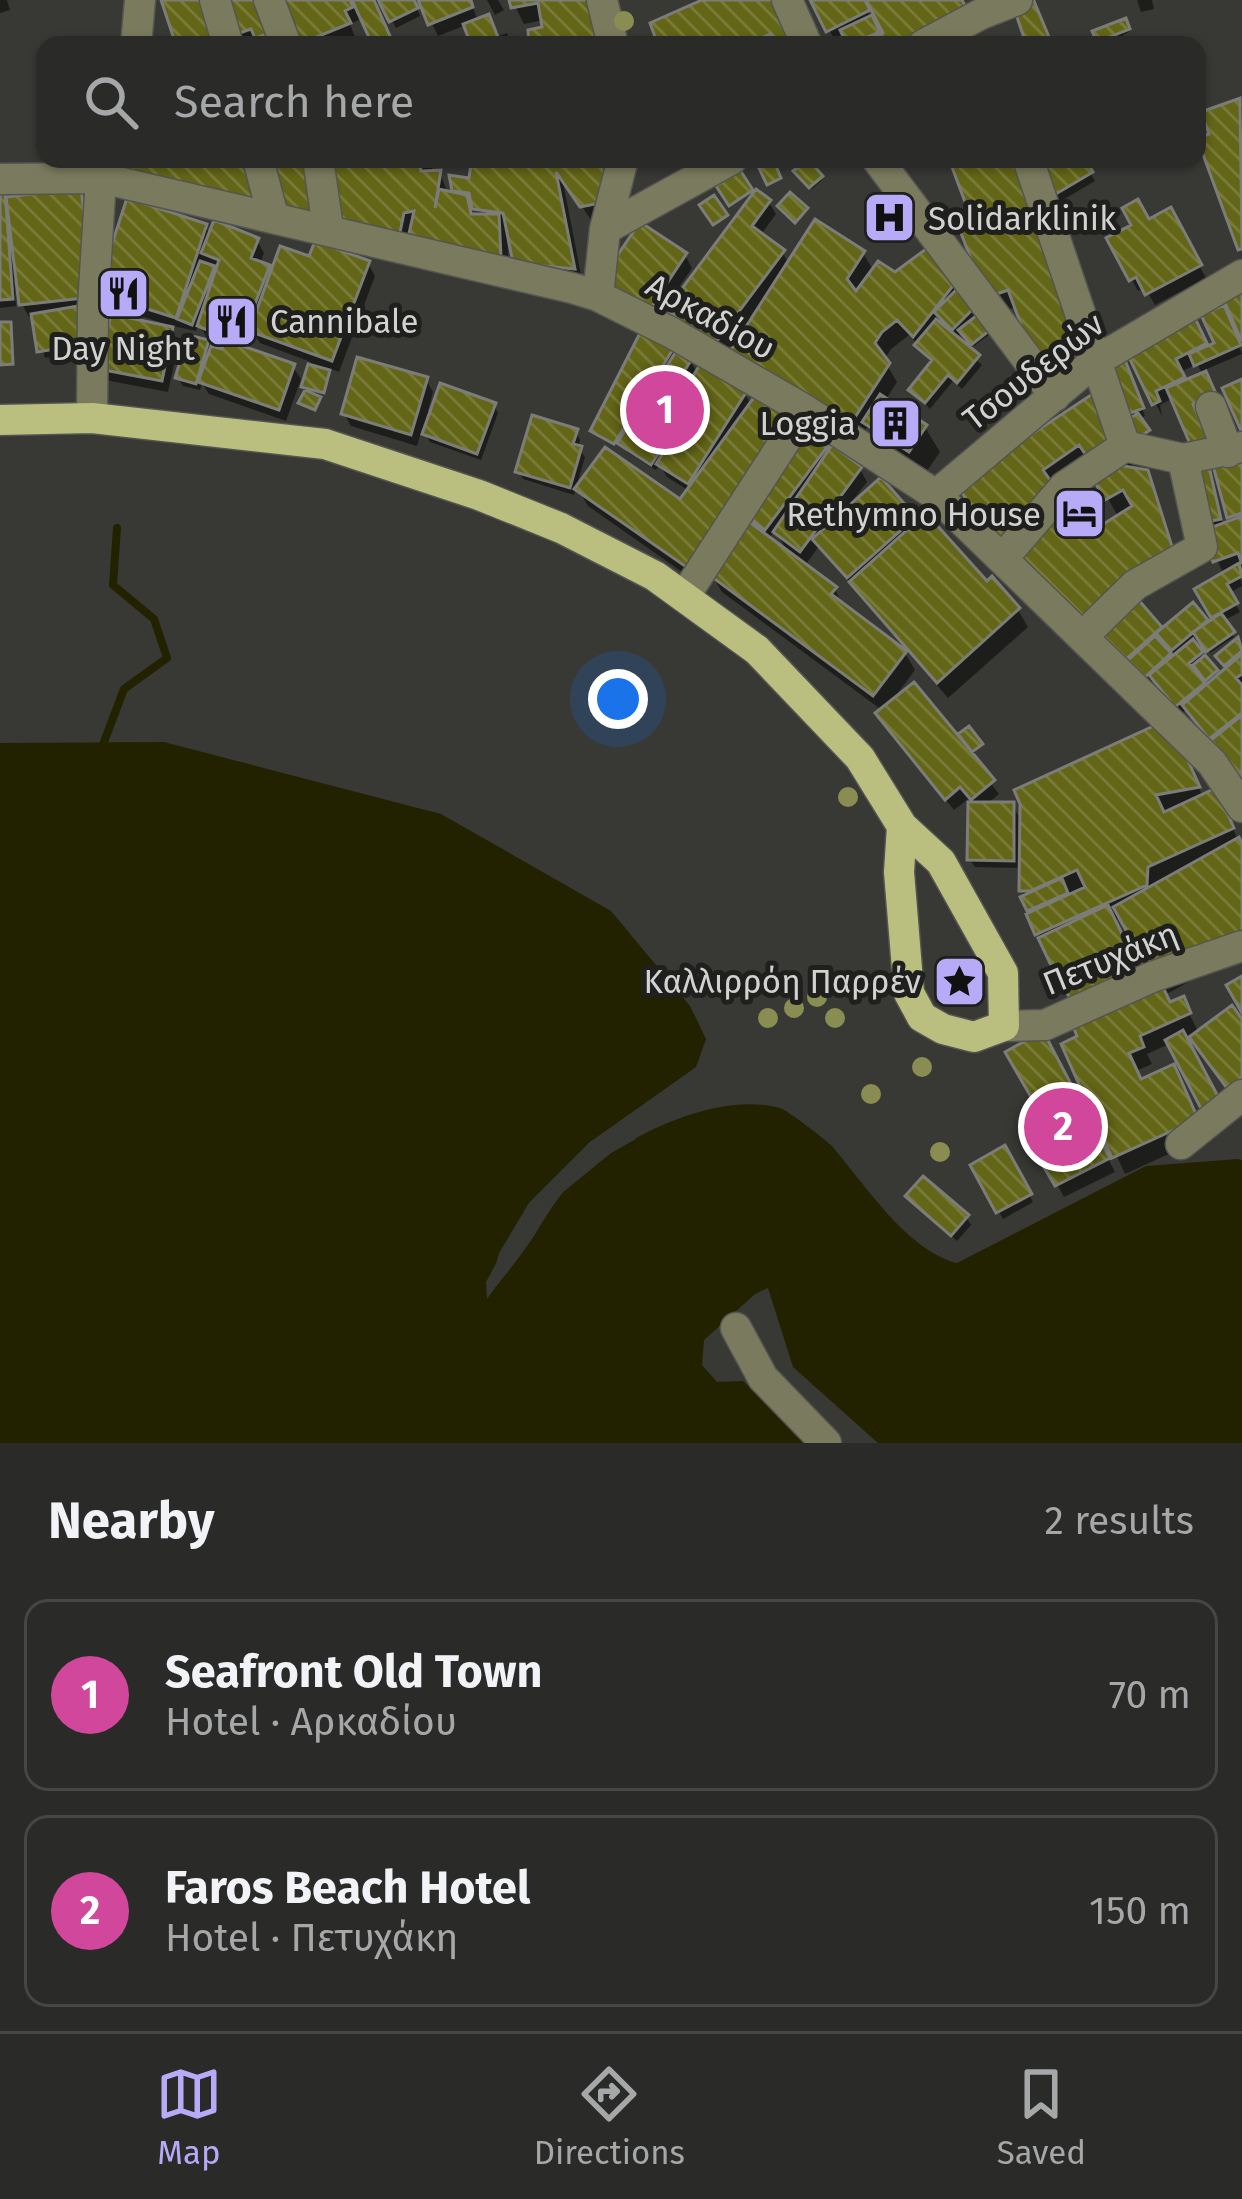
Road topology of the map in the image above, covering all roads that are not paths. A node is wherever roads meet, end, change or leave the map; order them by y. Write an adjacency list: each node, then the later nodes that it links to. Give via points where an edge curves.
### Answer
1 (140, 0): 8 (street)
2 (215, 0): 9 (street)
3 (269, 0): 10 (street)
4 (602, 0): 11 (street)
5 (787, 0): 12 (street)
6 (1017, 0): 7 (street)
7 (977, 7): 13 (street); 14 (street)
8 (137, 36)
9 (226, 36)
10 (283, 36)
11 (611, 36)
12 (802, 36)
13 (936, 36)
14 (988, 36)
15 (260, 168): 23 (street)
16 (319, 168): 24 (street)
17 (621, 168): 25 (street)
18 (716, 168): 25 (street)
19 (884, 168): 29 (street)
20 (1031, 168): 28 (street)
21 (104, 169): 22 (street, Αρκαδίου); 23 (street, Αρκαδίου); 32 (street)
22 (0, 179)
23 (273, 216): 24 (street, Αρκαδίου)
24 (328, 228): 27 (street, Αρκαδίου)
25 (605, 229): 27 (street)
26 (1242, 274): 28 (street, Τσουδερών)
27 (598, 296): 31 (street, Αρκαδίου)
28 (1094, 362): 29 (street, Τσουδερών); 34 (street)
29 (1055, 396): 37 (street, Τσουδερών)
30 (1211, 406): 35 (street)
31 (805, 410): 37 (street, Αρκαδίου); 39 (street)
32 (92, 418): 33 (main road); 39 (main road, via 325,444 561,528)
33 (0, 420)
34 (1125, 446): 36 (street); 38 (street, via 1064,487)
35 (1235, 450): 36 (street)
36 (1184, 459): 40 (street, via 1202,548 1135,585)
37 (936, 495): 38 (street, Αρκαδίου)
38 (1003, 558): 40 (street, Αρκαδίου)
39 (684, 597): 42 (main road, via 757,650 831,727)
40 (1082, 638): 41 (street, Αρκαδίου, via 1212,763)
41 (1242, 807)
42 (902, 826): 44 (main road, via 941,862 1003,973); 44 (main road, via 909,993 922,1017 943,1029 974,1037)
43 (1242, 946): 44 (street, Πετυχάκη, via 1045,1024)
44 (1004, 1026)
45 (1242, 1095): 46 (street)
46 (1180, 1144)
47 (736, 1328): 48 (street, via 763,1378)
48 (826, 1443)

